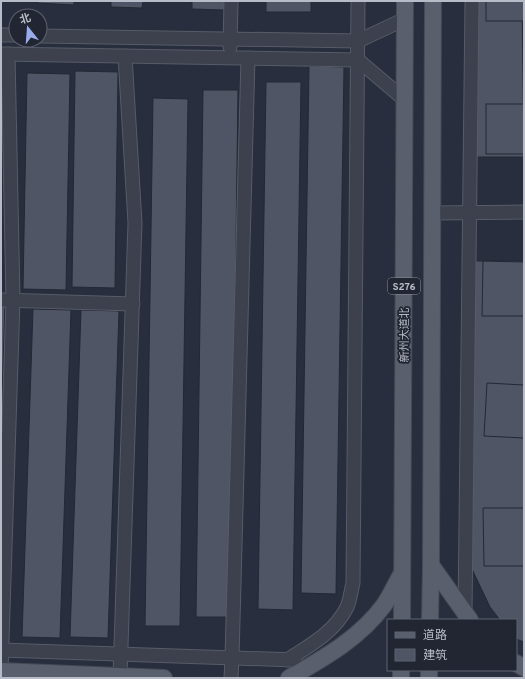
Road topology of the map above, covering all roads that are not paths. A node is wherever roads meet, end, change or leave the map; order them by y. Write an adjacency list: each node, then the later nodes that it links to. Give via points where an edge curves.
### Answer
1 (231, 1): 8 (street)
2 (358, 1): 9 (street)
3 (405, 1): 6 (main road, 新州大道北 / S276)
4 (432, 1): 18 (main road, S276)
5 (472, 1): 16 (street)
6 (405, 19): 9 (street); 15 (main road, 新州大道北 / S276)
7 (48, 36): 8 (street)
8 (230, 39): 9 (street); 12 (street)
9 (358, 41): 14 (street)
10 (4, 54): 11 (street); 19 (street)
11 (124, 56): 12 (street); 20 (street, via 135,223)
12 (230, 57): 13 (street)
13 (248, 58): 14 (street); 29 (street)
14 (358, 60): 15 (street); 26 (street, via 353,583 347,607)
15 (405, 100): 22 (main road, 新州大道北 / S276)
16 (470, 212): 17 (street); 18 (street); 23 (street)
17 (524, 212)
18 (432, 213): 21 (main road, S276)
19 (7, 300): 20 (street); 27 (street)
20 (133, 304): 28 (street)
21 (432, 565): 23 (main road); 25 (main road, S276)
22 (403, 572): 24 (main road, 新州大道北 / S276); 31 (main road, via 385,604 368,623 348,641)
23 (468, 616)
24 (402, 619)
25 (430, 619)
26 (335, 626): 30 (street); 31 (street)
27 (2, 650): 28 (street); 32 (street)
28 (121, 654): 29 (street); 33 (street)
29 (232, 658): 30 (street); 35 (street)
30 (287, 660): 31 (street)
31 (317, 661): 36 (main road)
32 (1, 671): 33 (main road)
33 (120, 676): 34 (main road)
34 (164, 678)
35 (231, 678)
36 (290, 678)

